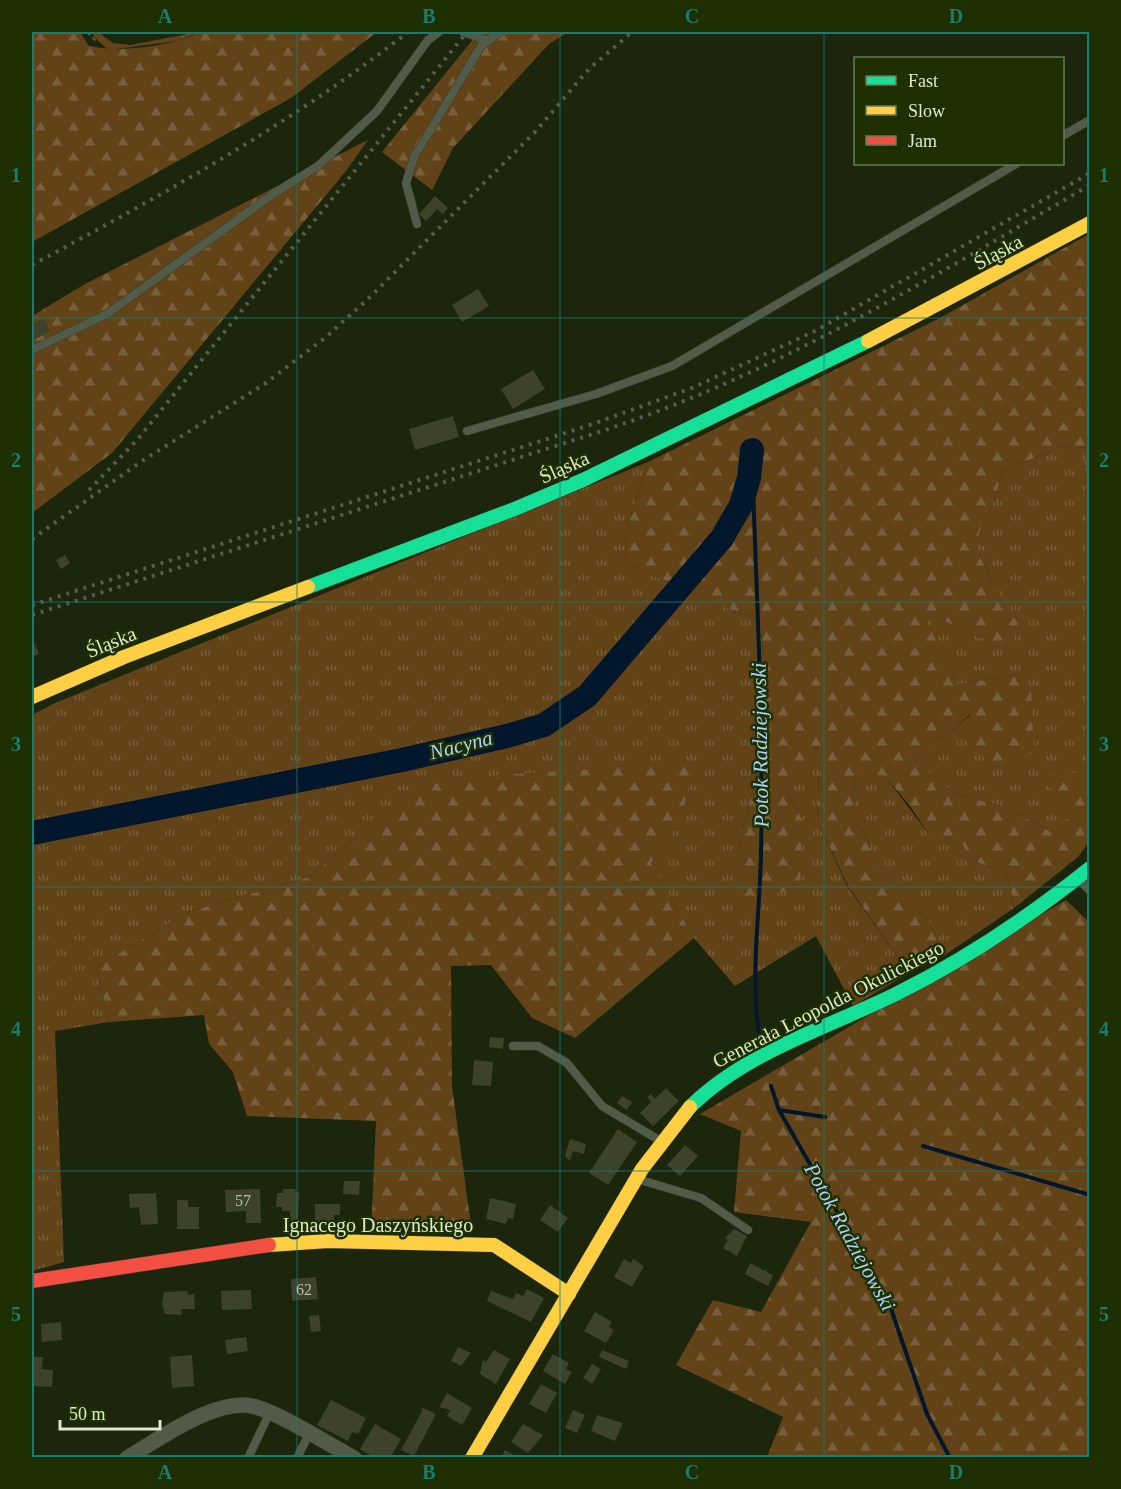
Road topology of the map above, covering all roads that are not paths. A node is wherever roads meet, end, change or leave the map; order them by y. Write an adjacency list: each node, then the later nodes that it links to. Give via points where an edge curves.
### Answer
1 (439, 32): 10 (lane, via 428,40 377,111 318,166 265,199 107,314)
2 (463, 32): 4 (lane)
3 (500, 32): 4 (lane)
4 (486, 40): 9 (lane, via 410,166 406,192)
5 (1089, 120): 6 (lane)
6 (1064, 135)
7 (1014, 165): 11 (lane, via 672,366 596,394)
8 (1089, 223): 12 (street, Śląska, via 917,317 605,470 517,508 124,657)
9 (417, 224)
10 (32, 350)
11 (467, 431)
12 (32, 697)
13 (1089, 868): 14 (street, Generała Leopolda Okulickiego)
14 (1078, 878): 15 (lane); 17 (street, Generała Leopolda Okulickiego, via 949,966 727,1076 690,1106)
15 (1089, 891)
16 (513, 1046): 17 (lane, via 538,1046 567,1063 602,1106)
17 (661, 1140): 18 (street, Generała Leopolda Okulickiego)
18 (636, 1179): 19 (lane, via 701,1198); 21 (street, Generała Leopolda Okulickiego)
19 (748, 1230)
20 (32, 1281): 21 (street, Ignacego Daszyńskiego, via 252,1246 328,1240 494,1245)
21 (569, 1294): 28 (street, Generała Leopolda Okulickiego)
22 (269, 1414): 23 (street); 24 (street, via 255,1406 236,1405 206,1413); 25 (lane)
23 (309, 1434): 26 (lane); 27 (street)
24 (127, 1458)
25 (248, 1458)
26 (297, 1458)
27 (354, 1458)
28 (472, 1458)

